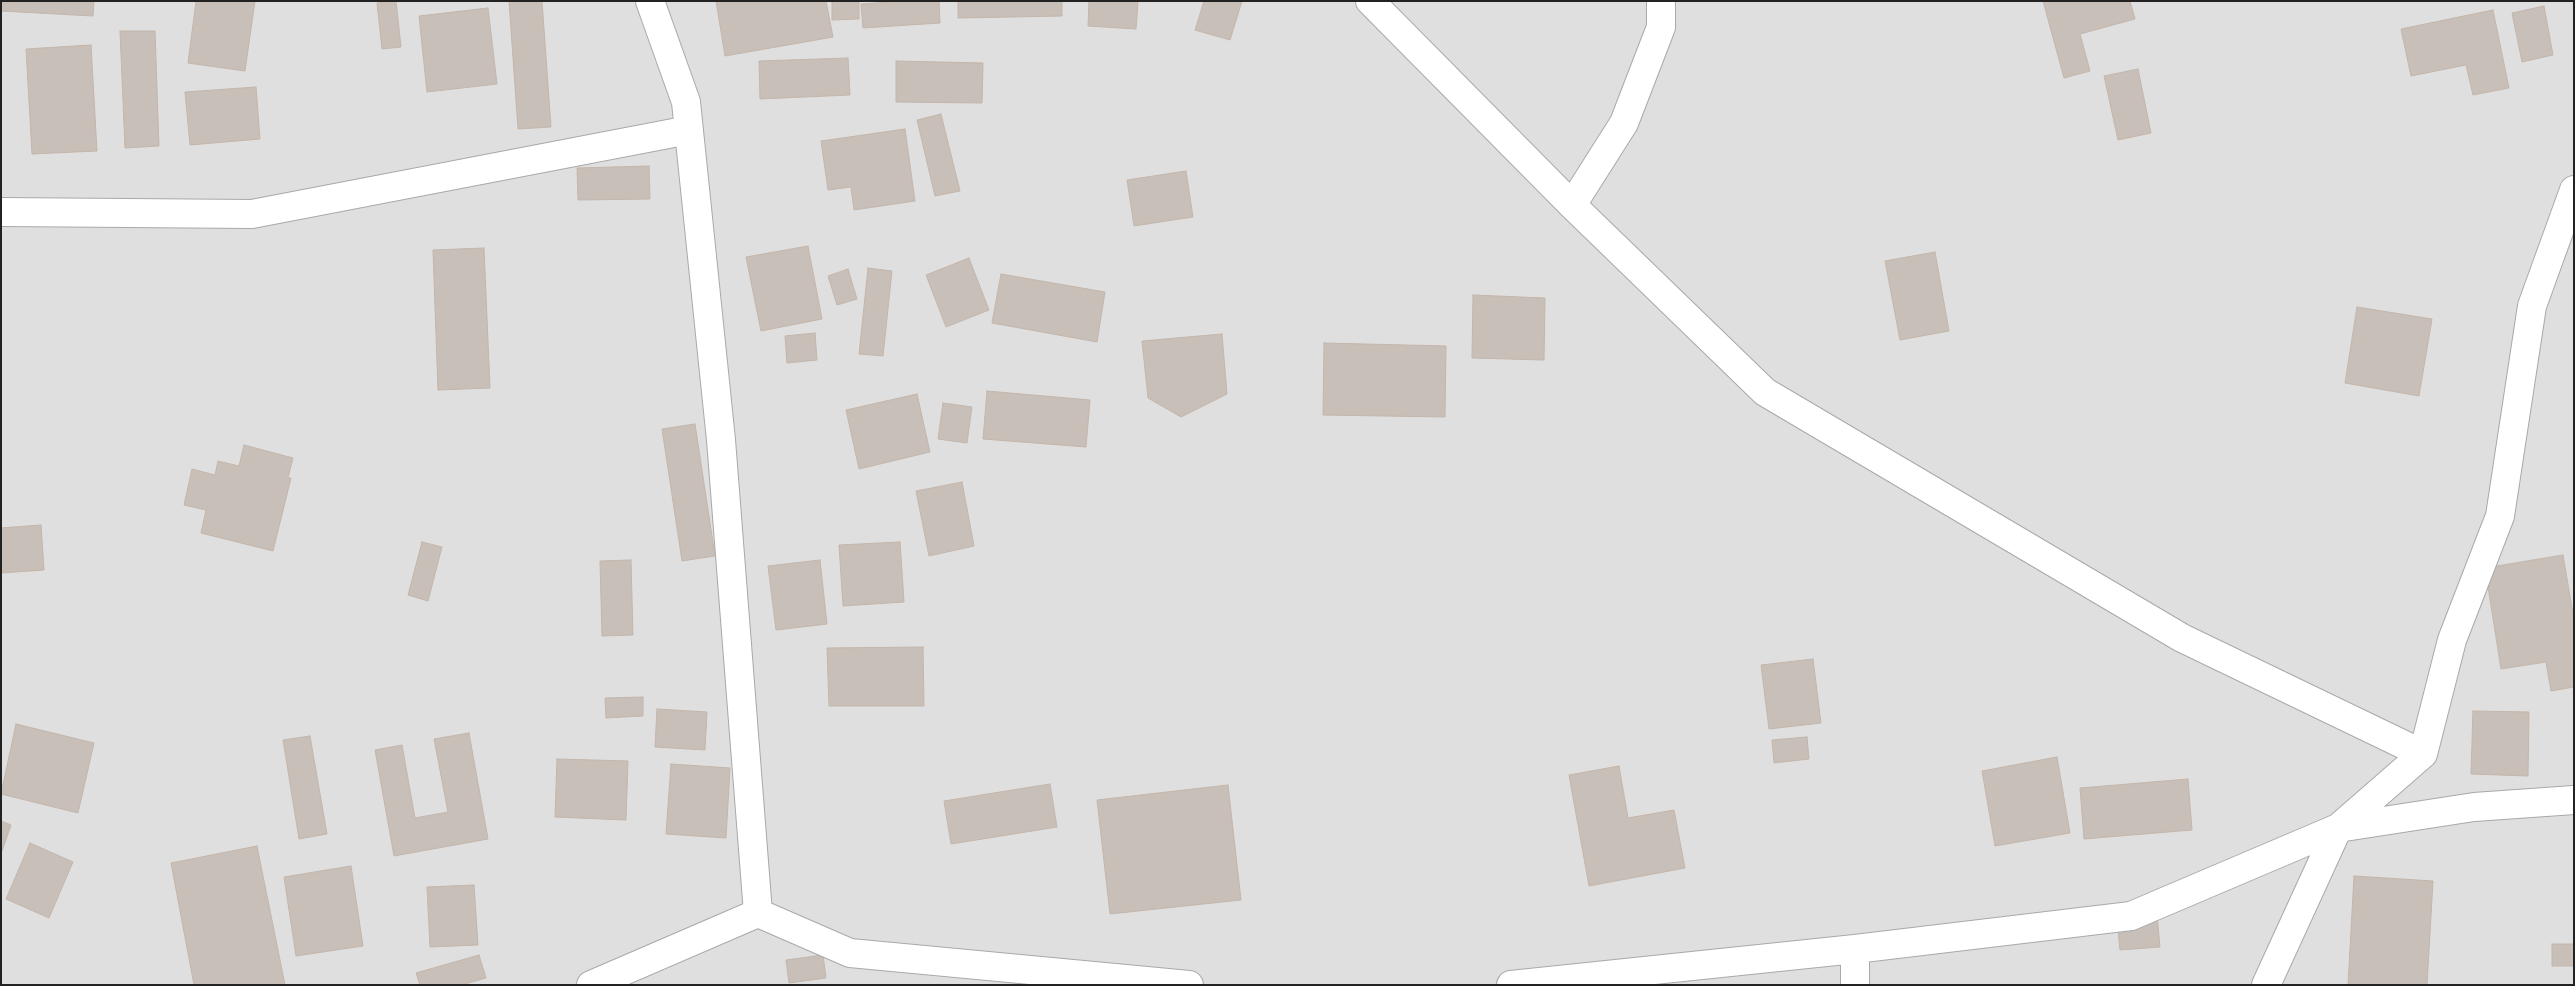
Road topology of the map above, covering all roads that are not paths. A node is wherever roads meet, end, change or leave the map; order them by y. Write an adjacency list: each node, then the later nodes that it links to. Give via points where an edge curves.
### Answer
1 (650, 1): 4 (street, via 686,102)
2 (1370, 1): 6 (street)
3 (1661, 1): 6 (street, via 1661,27 1624,123)
4 (689, 130): 7 (street, via 252,214); 11 (street, via 721,440)
5 (2574, 190): 8 (street, via 2532,306 2500,516 2452,640)
6 (1572, 205): 8 (street, via 1765,392 2182,638)
7 (1, 212)
8 (2423, 754): 10 (street)
9 (2574, 800): 10 (street, via 2474,807)
10 (2338, 828): 12 (street, via 2131,916); 17 (street)
11 (758, 913): 13 (street); 14 (street, via 850,953)
12 (1855, 949): 15 (street); 16 (street)
13 (591, 985)
14 (1189, 985)
15 (1511, 985)
16 (1856, 985)
17 (2266, 985)

